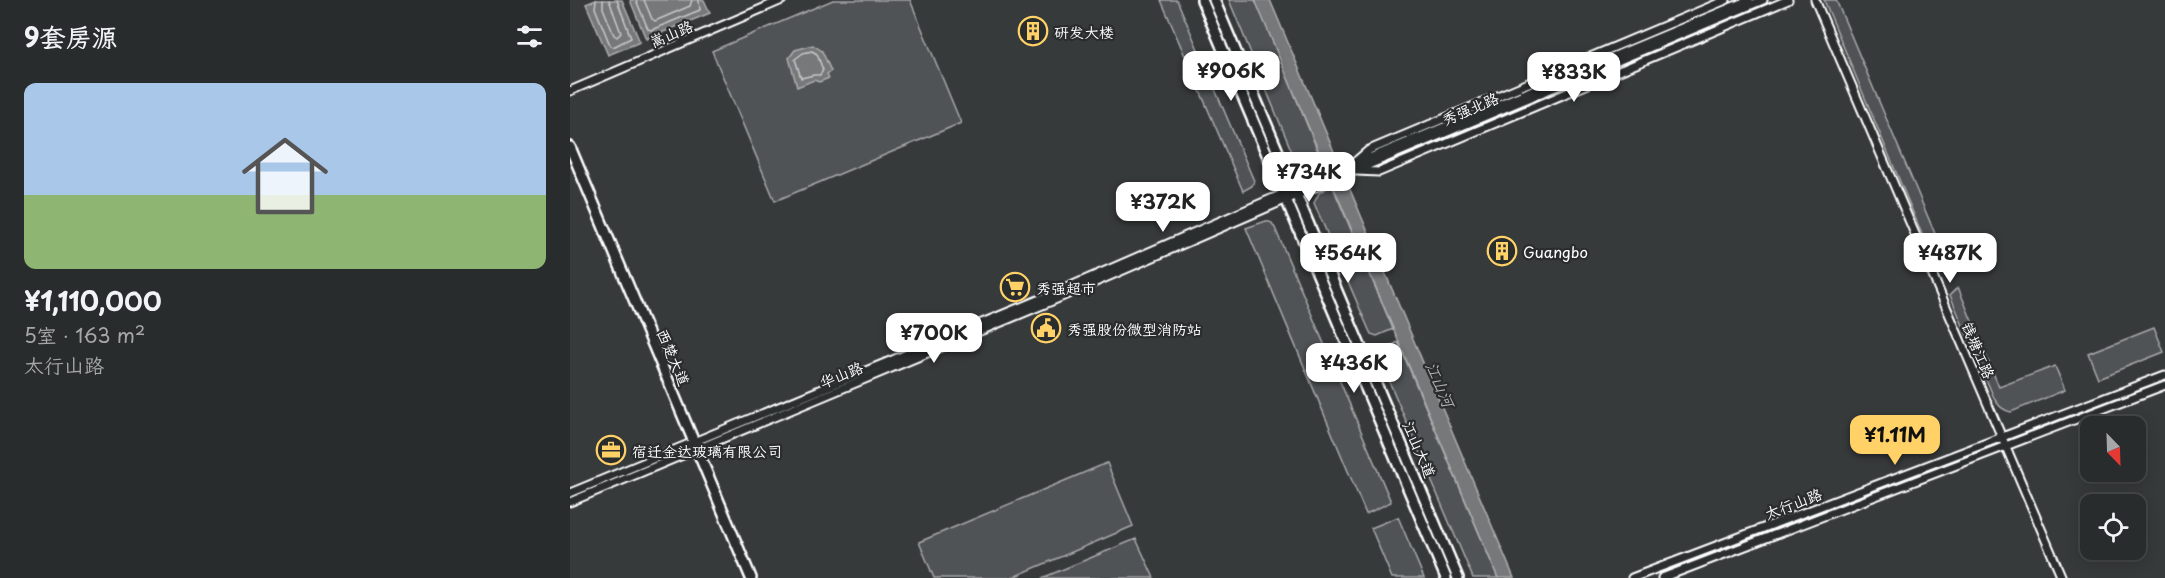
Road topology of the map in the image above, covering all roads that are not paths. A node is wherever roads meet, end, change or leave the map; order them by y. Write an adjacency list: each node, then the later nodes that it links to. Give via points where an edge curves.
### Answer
1 (782, 0): 9 (street, 嵩山路)
2 (1202, 0): 12 (main road, 江山大道)
3 (1214, 0): 12 (main road, 江山大道)
4 (1726, 0): 11 (street, via 1369,150)
5 (1749, 0): 11 (street, 秀强北路)
6 (1763, 0): 11 (street, 秀强北路)
7 (1788, 0): 11 (street, via 1379,172)
8 (1815, 0): 15 (street, 钱塘江路)
9 (570, 91)
10 (570, 147): 16 (main road, 西楚大道)
11 (1351, 169): 12 (street, 秀强北路)
12 (1291, 194): 16 (street, 华山路, via 1053,301); 21 (main road, 江山大道); 22 (main road, 江山大道)
13 (2165, 375): 15 (street, 太行山路)
14 (2165, 385): 17 (street, 太行山路)
15 (2002, 438): 17 (street, 钱塘江路); 23 (street, 太行山路)
16 (694, 445): 18 (street, 华山路); 19 (street, 华山路); 20 (main road, 西楚大道)
17 (2005, 446): 24 (street, 太行山路); 25 (street, 钱塘江路)
18 (570, 493)
19 (570, 502)
20 (751, 578)
21 (1446, 578)
22 (1458, 578)
23 (1632, 578)
24 (1662, 578)
25 (2062, 578)

